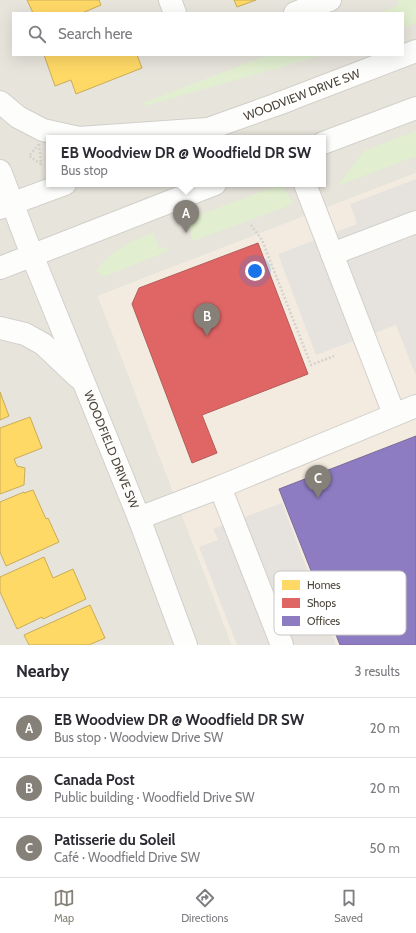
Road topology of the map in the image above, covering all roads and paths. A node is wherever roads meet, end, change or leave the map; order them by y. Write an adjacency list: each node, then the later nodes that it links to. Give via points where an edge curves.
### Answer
1 (170, 0): 3 (street)
2 (330, 0): 4 (street)
3 (175, 12)
4 (298, 12)
5 (416, 51): 7 (street, WOODVIEW DRIVE SW)
6 (403, 56): 8 (street, WOODVIEW DRIVE SW)
7 (404, 56)
8 (289, 100): 12 (street, via 208,129); 13 (street, WOODVIEW DRIVE SW)
9 (0, 102): 11 (street, via 18,117 44,130)
10 (416, 108): 14 (street)
11 (66, 135)
12 (122, 135)
13 (196, 135)
14 (326, 142)
15 (0, 171): 19 (street, WOODFIELD DRIVE SW)
16 (57, 187): 19 (street)
17 (207, 187): 23 (street)
18 (306, 187): 22 (street)
19 (6, 206): 23 (street, WOODFIELD DRIVE SW)
20 (416, 222): 22 (street)
21 (251, 225): 26 (path, via 262,240 311,366)
22 (332, 254): 29 (street)
23 (32, 255): 24 (street); 27 (street, WOODFIELD DRIVE SW)
24 (0, 268)
25 (0, 328): 27 (street, via 25,334 43,344)
26 (334, 356)
27 (84, 383): 31 (street, WOODFIELD DRIVE SW)
28 (416, 406): 29 (street)
29 (394, 414): 30 (street)
30 (220, 487): 31 (street); 32 (street)
31 (139, 518): 34 (street, WOODFIELD DRIVE SW)
32 (274, 625)
33 (278, 635): 35 (street)
34 (186, 645)
35 (282, 645)

